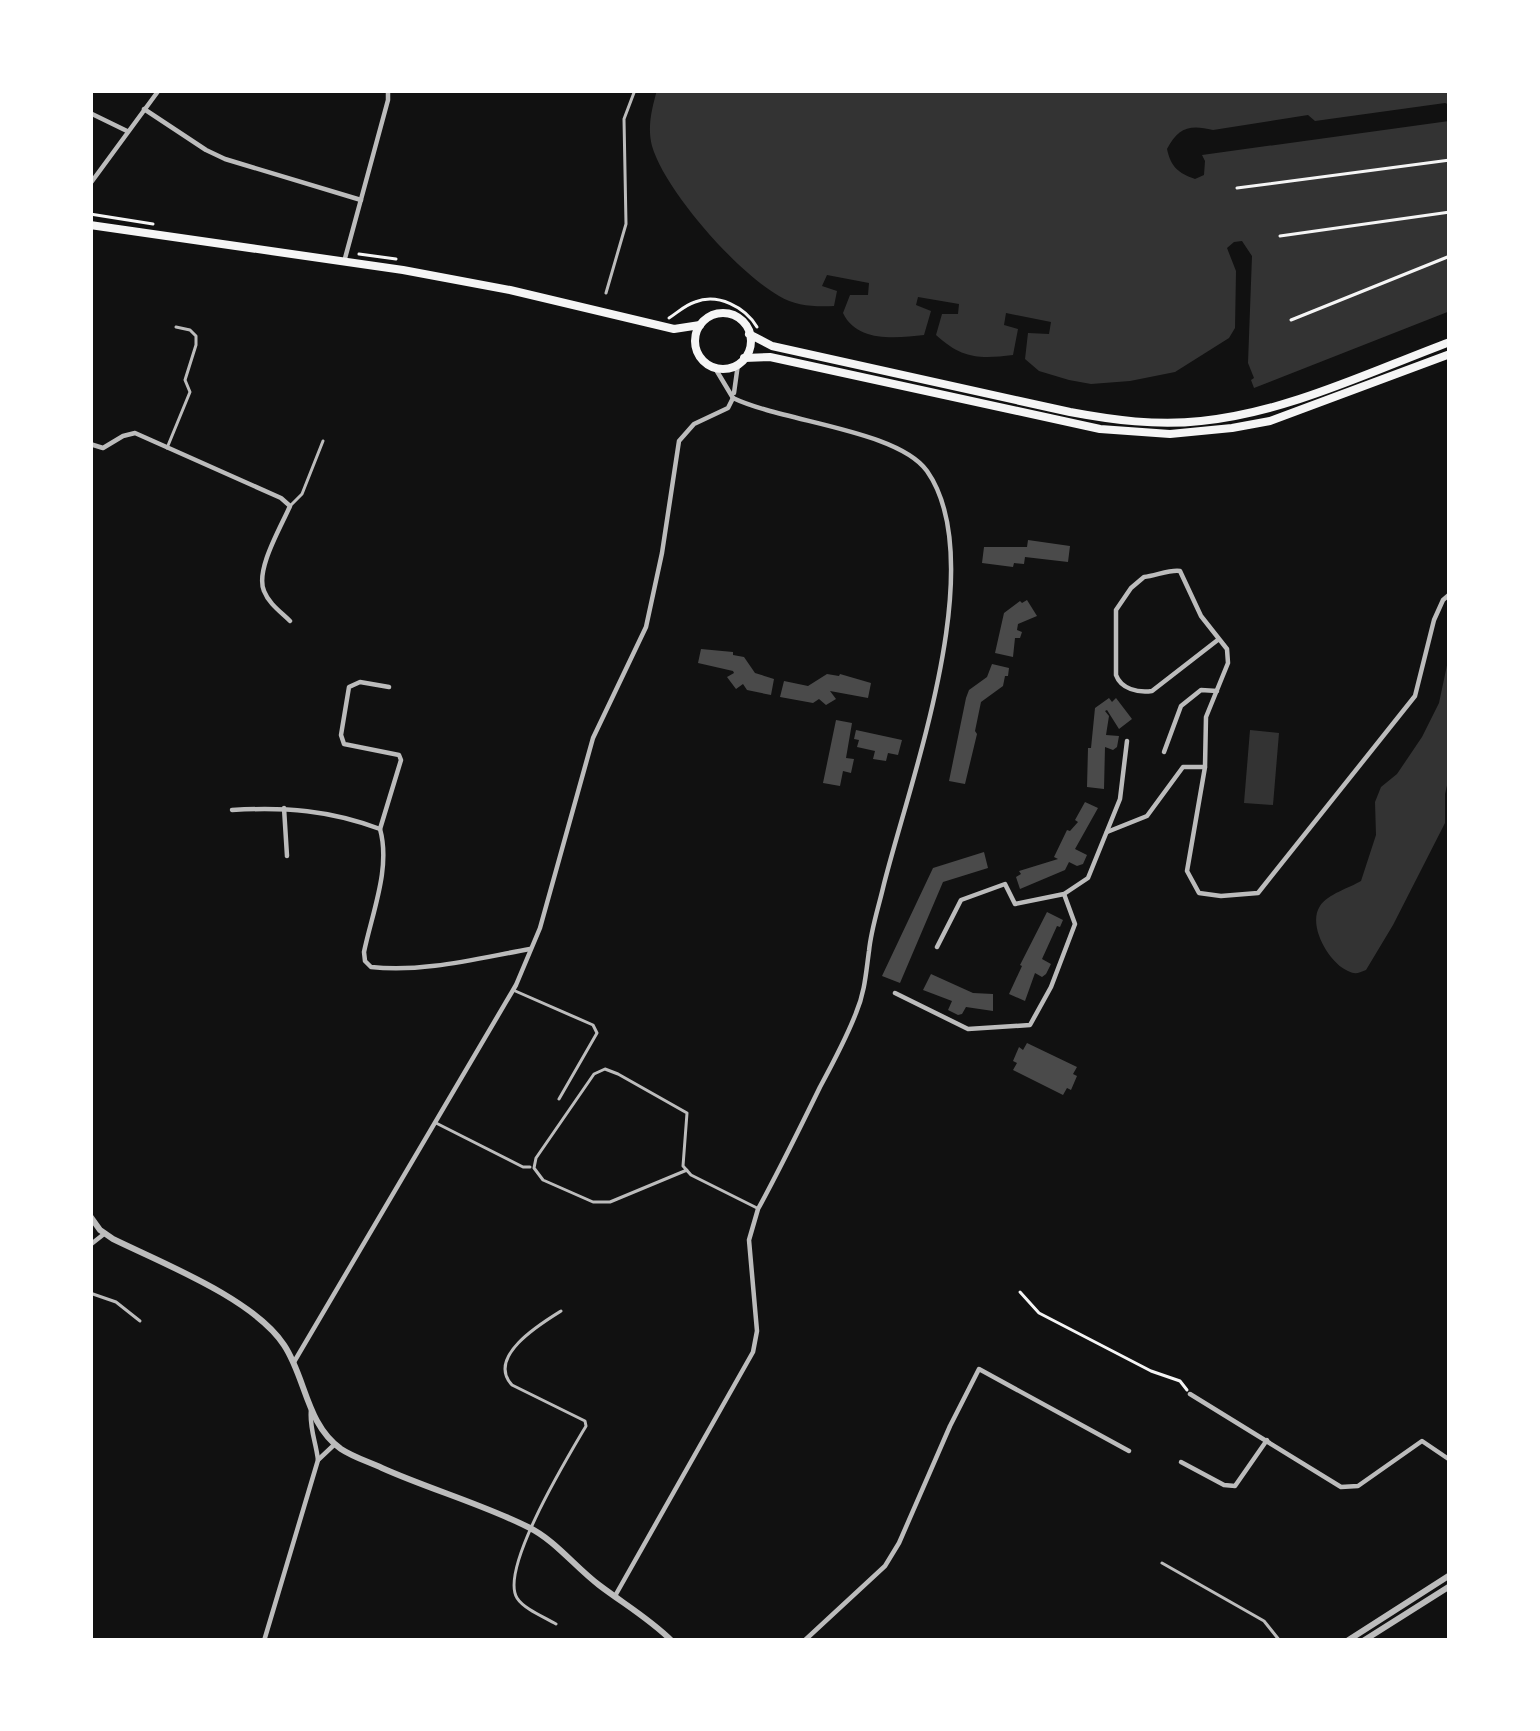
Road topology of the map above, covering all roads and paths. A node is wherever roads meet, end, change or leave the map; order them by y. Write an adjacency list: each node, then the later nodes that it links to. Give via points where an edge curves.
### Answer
1 (159, 90): 4 (street)
2 (388, 90): 10 (street)
3 (635, 90): 16 (lane, via 624,119 626,224)
4 (144, 109): 6 (street); 10 (street, via 225,159)
5 (90, 113): 6 (street)
6 (127, 131): 8 (street)
7 (1450, 160): 9 (path)
8 (90, 184)
9 (1237, 188)
10 (361, 200): 15 (street)
11 (1450, 212): 13 (path)
12 (90, 225): 15 (main road)
13 (1280, 236)
14 (1450, 256): 18 (path)
15 (344, 262): 21 (main road)
16 (606, 293)
17 (699, 301): 23 (path, via 737,307)
18 (1292, 320)
19 (700, 325): 21 (main road); 22 (main road, via 732,315); 25 (main road)
20 (176, 327): 32 (lane, via 190,330 196,345 185,380 190,392)
21 (674, 329): 25 (main road)
22 (749, 334): 24 (main road, via 772,346 1144,422 1267,409); 27 (main road)
23 (763, 334)
24 (1450, 342)
25 (696, 346): 28 (main road)
26 (1450, 354): 27 (main road, via 1270,421 1170,434 1100,429 770,357)
27 (741, 361): 28 (main road); 29 (street)
28 (716, 368): 29 (street)
29 (733, 398): 49 (street, via 679,441 646,627 593,739); 56 (street, via 906,451 936,488 953,590 863,994)
30 (323, 441): 33 (lane)
31 (90, 444): 32 (street, via 103,448 130,433)
32 (167, 448): 33 (street)
33 (290, 506): 35 (street, via 260,575)
34 (1450, 594): 41 (street, via 1434,620 1415,696 1258,893 1199,893 1187,871)
35 (290, 622)
36 (1220, 640): 36 (street, via 1152,692 1117,680 1116,610 1144,577 1180,571); 38 (street, via 1229,658)
37 (389, 687): 44 (street, via 349,687 340,735 344,744 400,754)
38 (1217, 691): 40 (street, via 1201,690 1181,706); 41 (street, via 1206,717)
39 (1127, 741): 45 (street, via 1120,799)
40 (1164, 752)
41 (1205, 767): 45 (street, via 1183,767 1147,816)
42 (284, 808): 43 (street); 44 (street); 46 (street)
43 (232, 810)
44 (380, 829): 49 (street, via 382,876 364,952 371,967)
45 (1106, 832): 47 (street, via 1088,878)
46 (286, 856)
47 (1064, 894): 48 (street, via 1015,904 1005,884 961,901); 51 (street, via 1075,925 1030,1025 968,1029)
48 (937, 947)
49 (530, 949): 50 (street)
50 (513, 991): 52 (lane, via 595,1028); 53 (street)
51 (895, 993)
52 (559, 1099)
53 (435, 1122): 54 (lane); 64 (street)
54 (534, 1168): 55 (lane, via 593,1202); 55 (lane, via 605,1070 687,1113)
55 (687, 1170): 56 (lane)
56 (758, 1209): 78 (street, via 749,1240 753,1352)
57 (91, 1221): 58 (street)
58 (105, 1233): 59 (street); 64 (street, via 250,1311)
59 (90, 1245)
60 (1020, 1292): 65 (path, via 1040,1313 1180,1381)
61 (90, 1294): 63 (lane)
62 (562, 1311): 74 (lane, via 516,1345 504,1370 512,1385 586,1426)
63 (140, 1322)
64 (294, 1362): 66 (street)
65 (1190, 1394): 67 (street)
66 (310, 1410): 68 (street); 69 (street)
67 (1267, 1440): 72 (street, via 1346,1487 1423,1442); 73 (street, via 1235,1486)
68 (335, 1444): 69 (street); 71 (street); 74 (street)
69 (317, 1446): 71 (street)
70 (1129, 1451): 82 (street, via 979,1369 885,1566)
71 (318, 1460): 80 (street)
72 (1450, 1460)
73 (1181, 1462)
74 (530, 1527): 78 (street); 79 (lane, via 514,1588 518,1601)
75 (1162, 1563): 83 (lane, via 1264,1622)
76 (1450, 1575): 84 (street)
77 (1450, 1586): 85 (street)
78 (615, 1596): 81 (street)
79 (556, 1624)
80 (263, 1641)
81 (672, 1641)
82 (804, 1641)
83 (1280, 1641)
84 (1347, 1641)
85 (1363, 1641)

